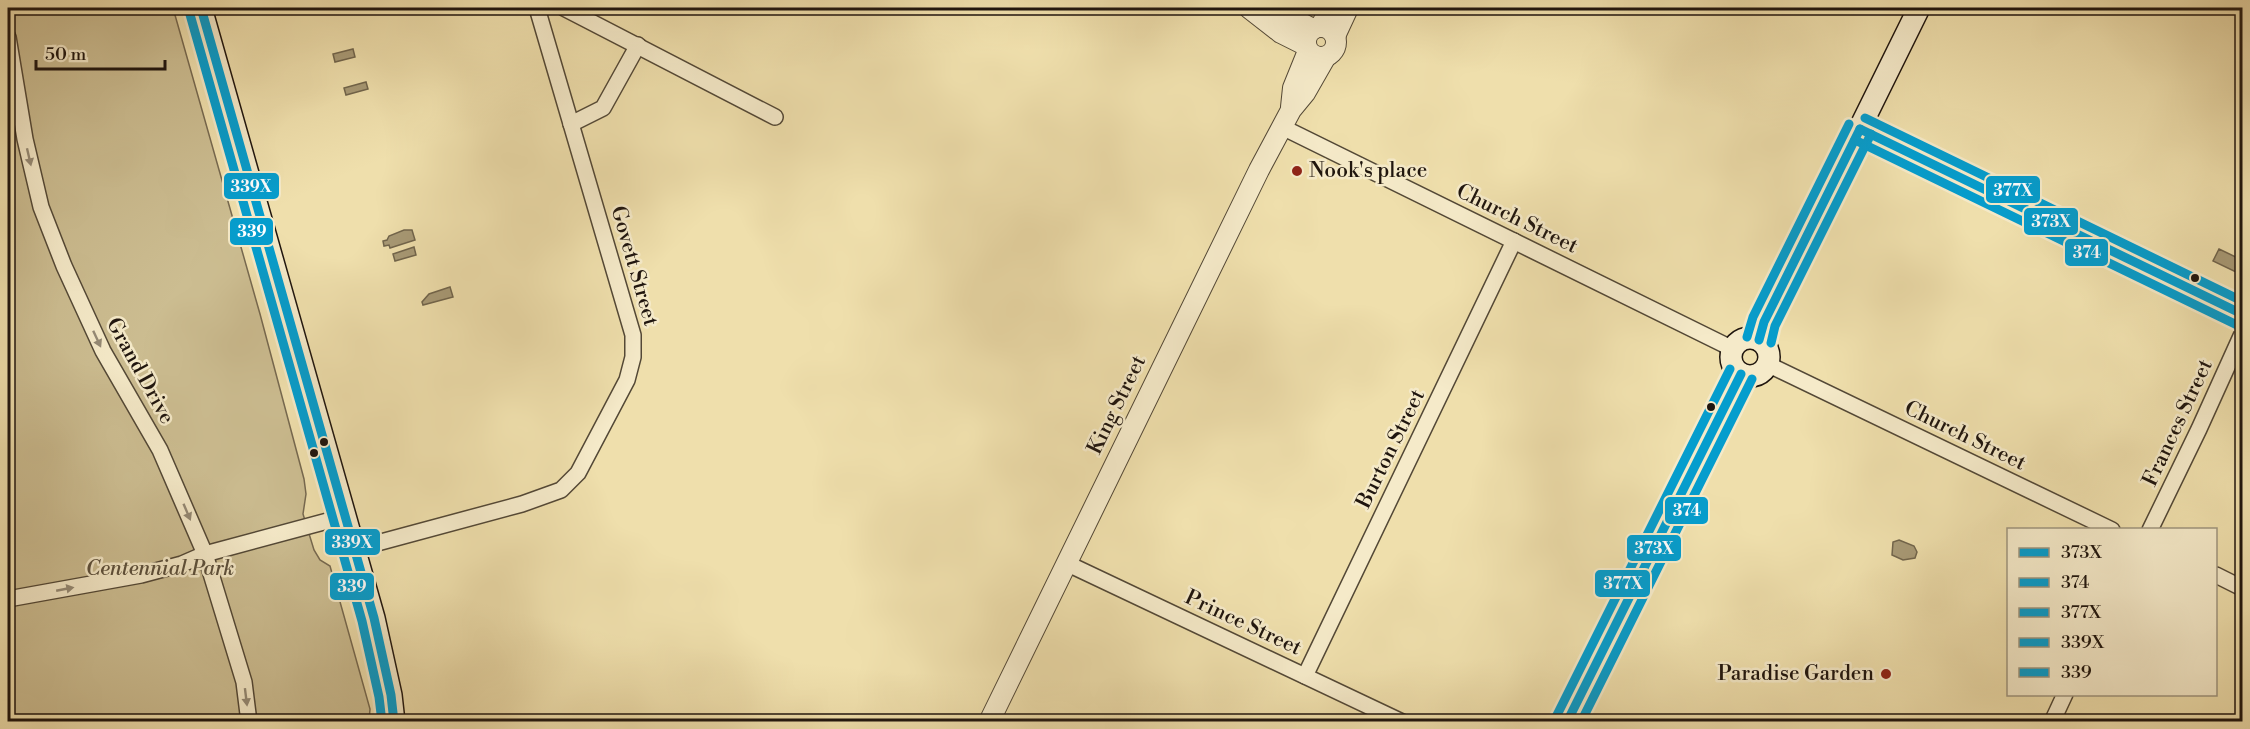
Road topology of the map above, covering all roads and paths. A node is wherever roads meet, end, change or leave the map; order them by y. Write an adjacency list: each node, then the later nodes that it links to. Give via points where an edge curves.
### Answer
1 (201, 8): 22 (main road)
2 (537, 8): 13 (street, Govett Street)
3 (564, 8): 10 (street)
4 (1251, 8): 9 (street, via 1281,33)
5 (1331, 8): 9 (street, King Street)
6 (1348, 8): 9 (street, King Street)
7 (1919, 8): 14 (main road)
8 (8, 37): 26 (street, Grand Drive, one-way to 26, via 41,207 103,351 160,450)
9 (1318, 41): 12 (street, King Street, via 1293,88)
10 (638, 45): 11 (street); 13 (street, via 603,108)
11 (775, 117)
12 (1286, 118): 15 (street, Church Street); 27 (street, King Street)
13 (571, 123): 25 (street, Govett Street, via 633,335 627,380 578,473 561,490)
14 (1860, 129): 16 (street); 18 (main road, via 1764,322)
15 (1514, 240): 19 (street, Church Street); 31 (street, Burton Street)
16 (2242, 314)
17 (2242, 334): 24 (street, Frances Street)
18 (1759, 340): 19 (main road, via 1744,339); 20 (main road, via 1768,352)
19 (1733, 349): 21 (main road, via 1732,364)
20 (1767, 364): 21 (main road, via 1756,375); 23 (street, Church Street)
21 (1741, 374): 37 (main road)
22 (346, 516): 25 (main road); 26 (street)
23 (2108, 528)
24 (2151, 528)
25 (355, 549): 34 (main road, via 375,618)
26 (205, 554): 30 (street, one-way to 26, via 141,575); 33 (street, Grand Drive, one-way to 33, via 244,682)
27 (1066, 563): 31 (street, Prince Street); 35 (street, King Street)
28 (2217, 576): 29 (street)
29 (2242, 588)
30 (8, 600)
31 (1305, 676): 36 (street, Prince Street)
32 (2065, 696): 38 (street)
33 (249, 722)
34 (394, 722)
35 (989, 722)
36 (1402, 722)
37 (1567, 722)
38 (2052, 722)

